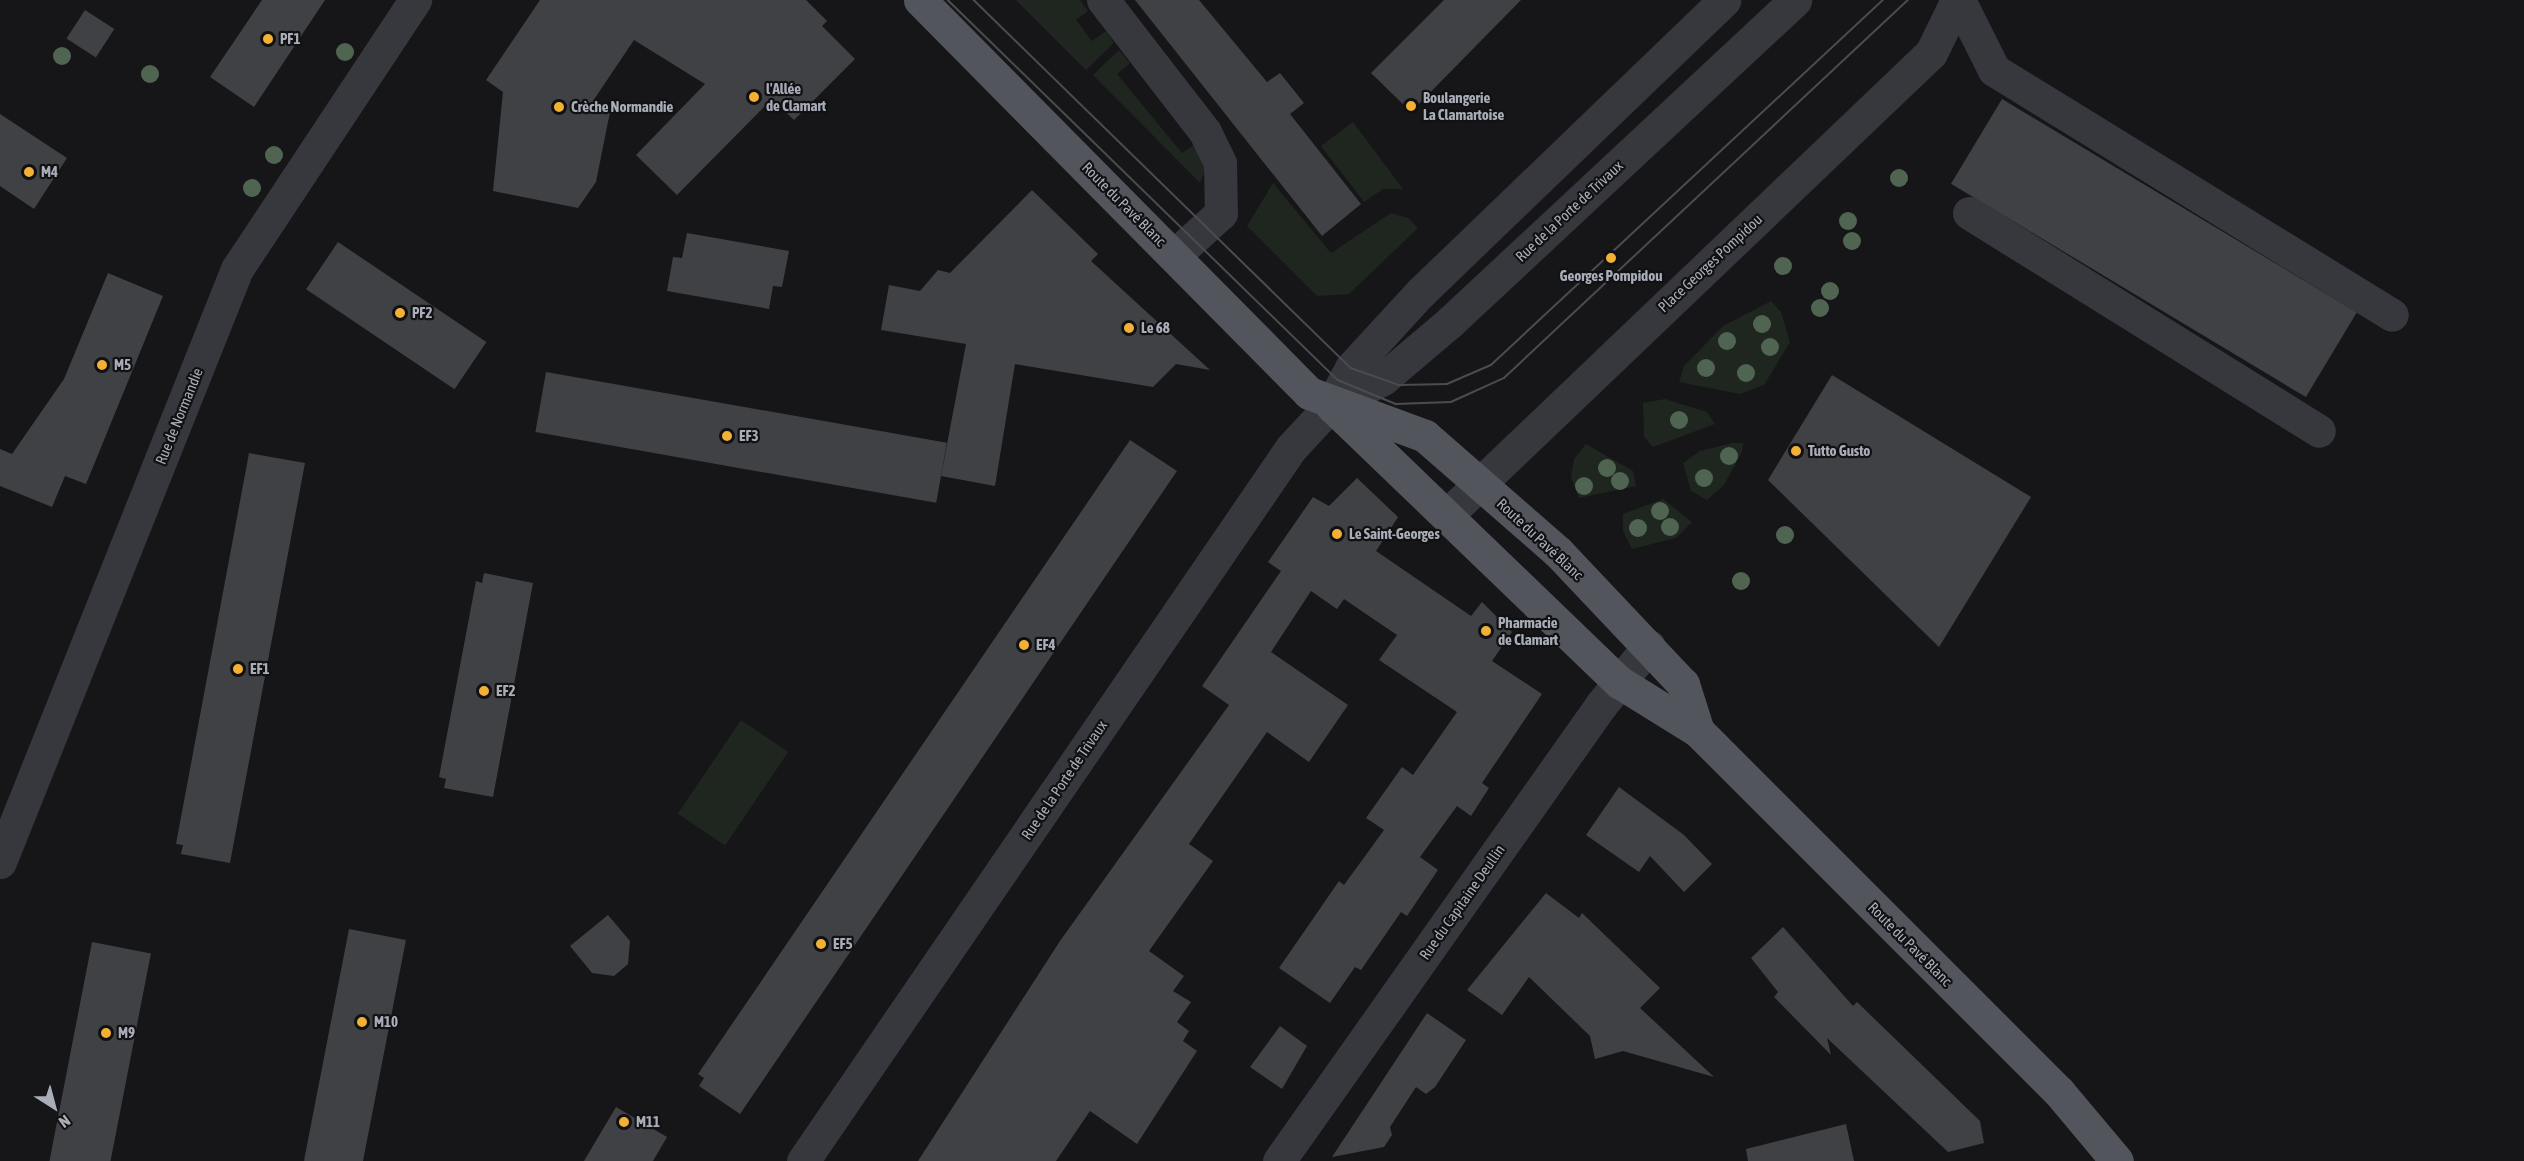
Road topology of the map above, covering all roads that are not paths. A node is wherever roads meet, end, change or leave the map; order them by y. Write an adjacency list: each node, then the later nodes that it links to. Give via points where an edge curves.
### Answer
1 (415, 0): 17 (street, Rue de Normandie, via 237,269)
2 (920, 0): 8 (main road, Route du Pavé Blanc)
3 (1103, 0): 8 (street, via 1205,132 1220,163 1221,213)
4 (1724, 0): 10 (street, Rue de la Porte de Trivaux, via 1421,292 1351,368)
5 (1795, 0): 10 (street, Rue de la Porte de Trivaux, via 1450,322 1383,379)
6 (1958, 0): 9 (street, via 1994,70); 12 (street, Place Georges Pompidou, via 1931,53)
7 (1969, 213): 11 (street)
8 (1175, 255): 10 (main road, Route du Pavé Blanc, via 1309,393)
9 (2392, 315)
10 (1331, 405): 12 (main road, Route du Pavé Blanc, via 1425,436); 13 (main road, Route du Pavé Blanc); 18 (street, Rue de la Porte de Trivaux, via 1291,448)
11 (2319, 431)
12 (1480, 482): 13 (street, Place Georges Pompidou); 14 (main road, Route du Pavé Blanc)
13 (1447, 515): 15 (main road, Route du Pavé Blanc)
14 (1649, 646): 15 (street, Rue du Capitaine Deullin); 16 (main road, Route du Pavé Blanc, via 1683,684)
15 (1619, 682): 16 (main road, Route du Pavé Blanc); 19 (street, Rue du Capitaine Deullin)
16 (1698, 731): 20 (main road, Route du Pavé Blanc, via 2059,1092)
17 (0, 862)
18 (803, 1161)
19 (1279, 1161)
20 (2117, 1161)

